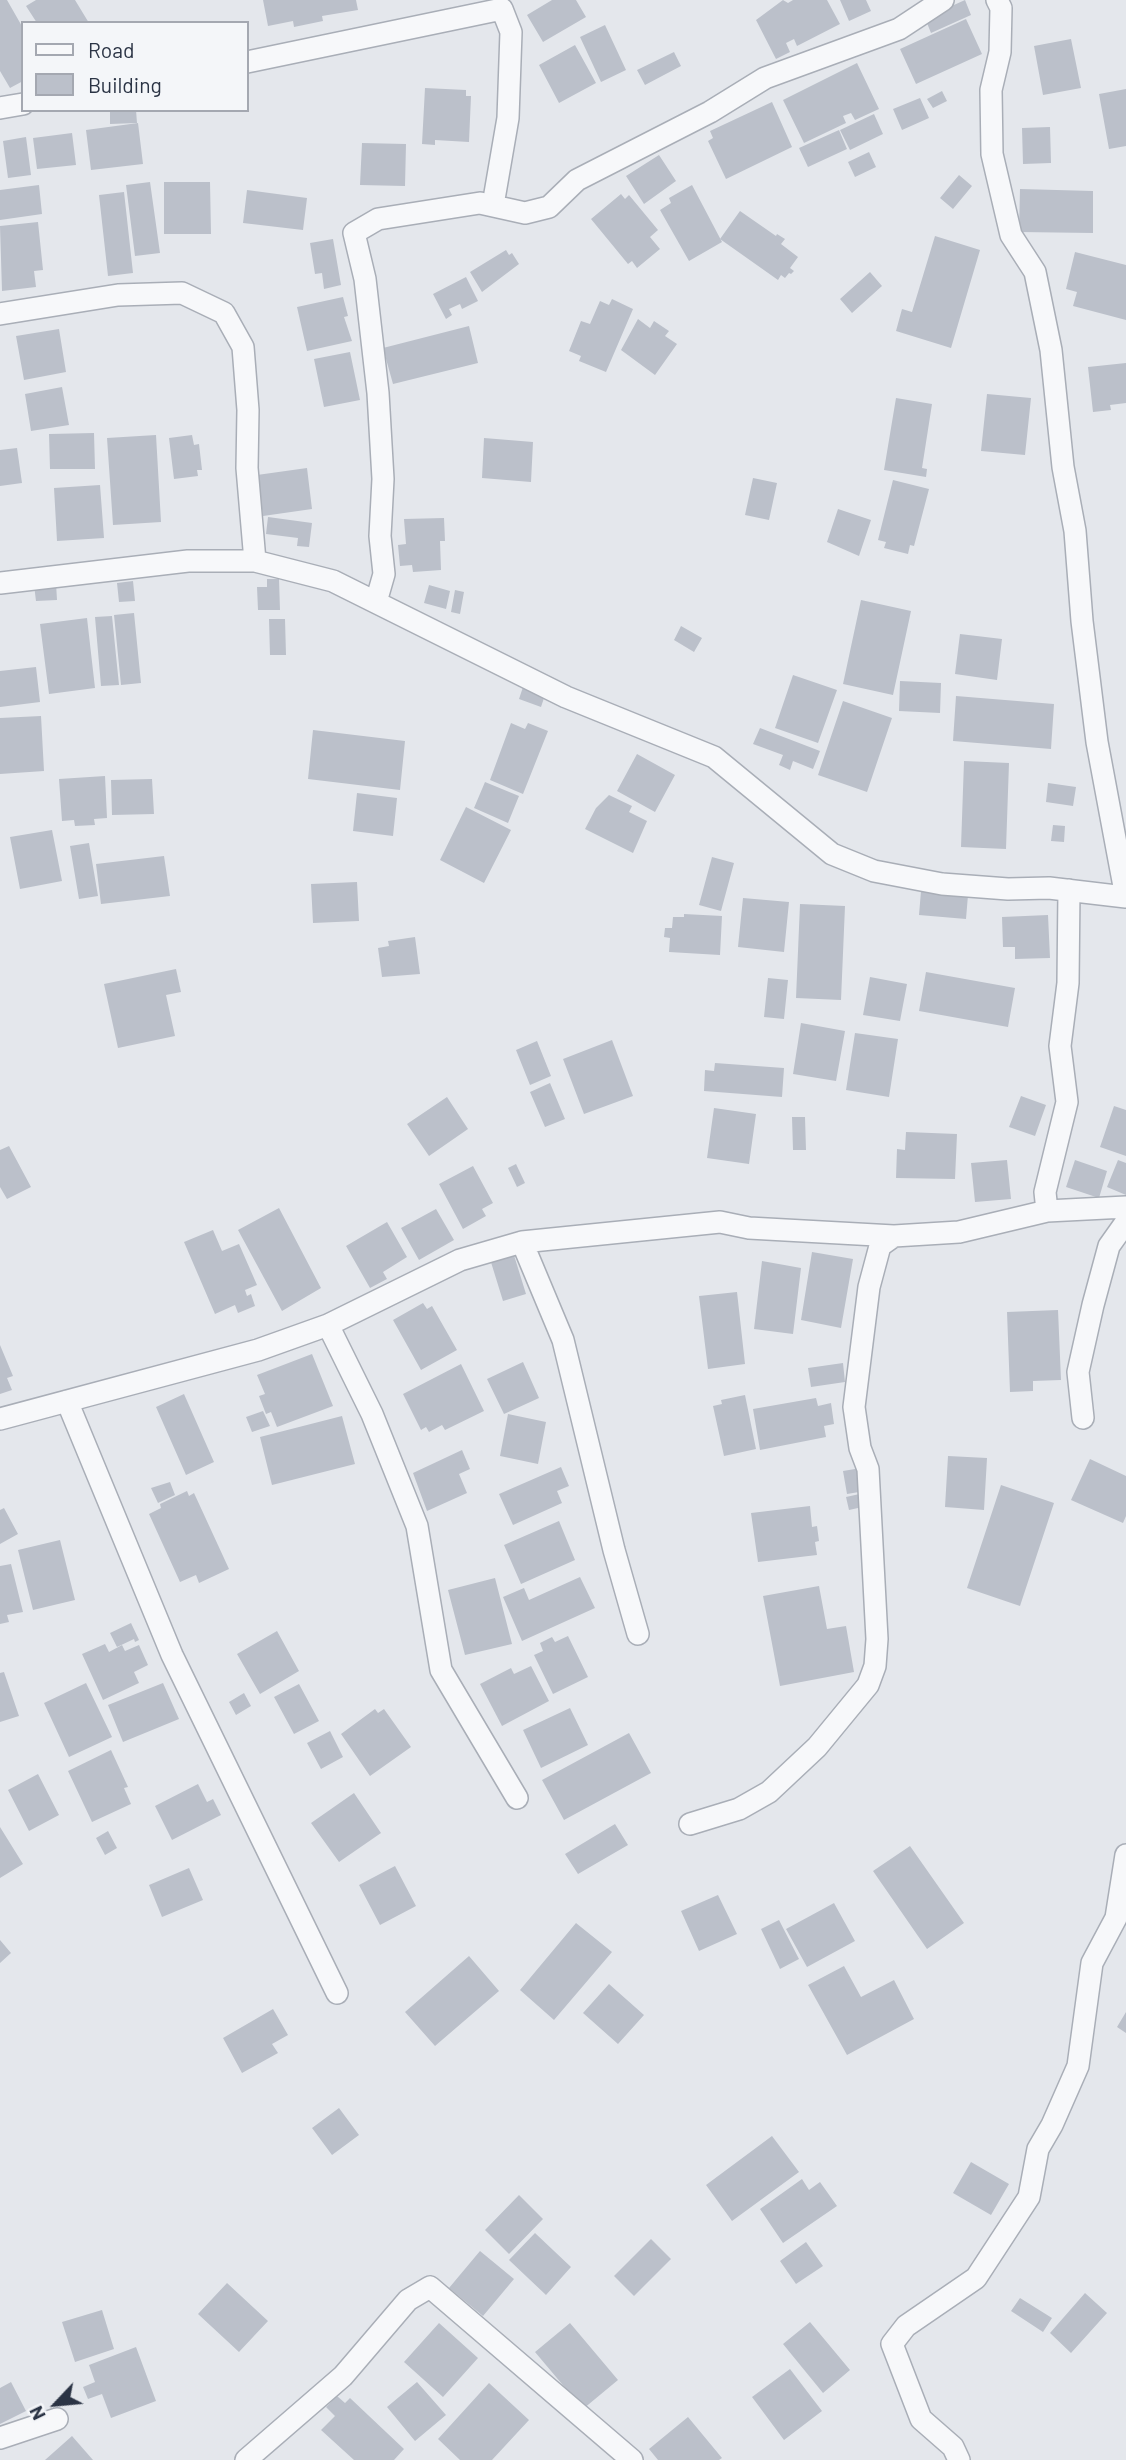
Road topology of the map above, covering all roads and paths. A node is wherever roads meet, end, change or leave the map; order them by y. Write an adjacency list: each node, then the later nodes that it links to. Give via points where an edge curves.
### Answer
1 (943, 0): 7 (street, via 898,29 765,78 710,112 577,180 549,207 525,213)
2 (997, 0): 13 (street, via 1001,8 1000,52 991,90 992,154 1011,235 1035,272 1051,350 1097,742)
3 (500, 5): 4 (street); 7 (street, via 511,32 508,118)
4 (248, 62)
5 (21, 104): 6 (street)
6 (0, 108)
7 (493, 205): 11 (street, via 480,203 378,219 354,233 365,279 382,455 384,574)
8 (0, 314): 9 (street, via 118,295 182,293 224,313 243,347)
9 (255, 561): 10 (street, via 188,561); 11 (street, via 333,581)
10 (0, 583)
11 (376, 602): 12 (street, via 566,697 715,757 831,854 874,871 942,884)
12 (1069, 890): 13 (street); 15 (street, via 1068,983 1060,1046 1067,1102 1045,1192)
13 (1126, 897)
14 (1126, 1208): 15 (street)
15 (1047, 1211): 17 (street, via 959,1232)
16 (1126, 1222): 21 (street, via 1109,1246 1078,1372)
17 (894, 1236): 18 (street, via 749,1228 720,1222); 25 (street, via 880,1246 869,1287 855,1407 868,1469 875,1666 850,1710 769,1792 739,1809)
18 (523, 1242): 19 (street, via 460,1260); 23 (street, via 564,1340)
19 (328, 1325): 20 (street, via 258,1350); 24 (street, via 372,1414 418,1526 441,1670)
20 (67, 1401): 22 (street); 27 (street, via 172,1655)
21 (1083, 1418)
22 (0, 1419)
23 (638, 1634)
24 (517, 1798)
25 (690, 1824)
26 (1126, 1854): 32 (street, via 1116,1917 1092,1964 1078,2066 1038,2149 1029,2197 975,2278 906,2326 892,2344 921,2419 953,2447)
27 (337, 1993)
28 (57, 2419): 29 (street)
29 (0, 2438)
30 (246, 2460): 31 (street, via 343,2375 408,2300 430,2287)
31 (632, 2460)
32 (959, 2460)

